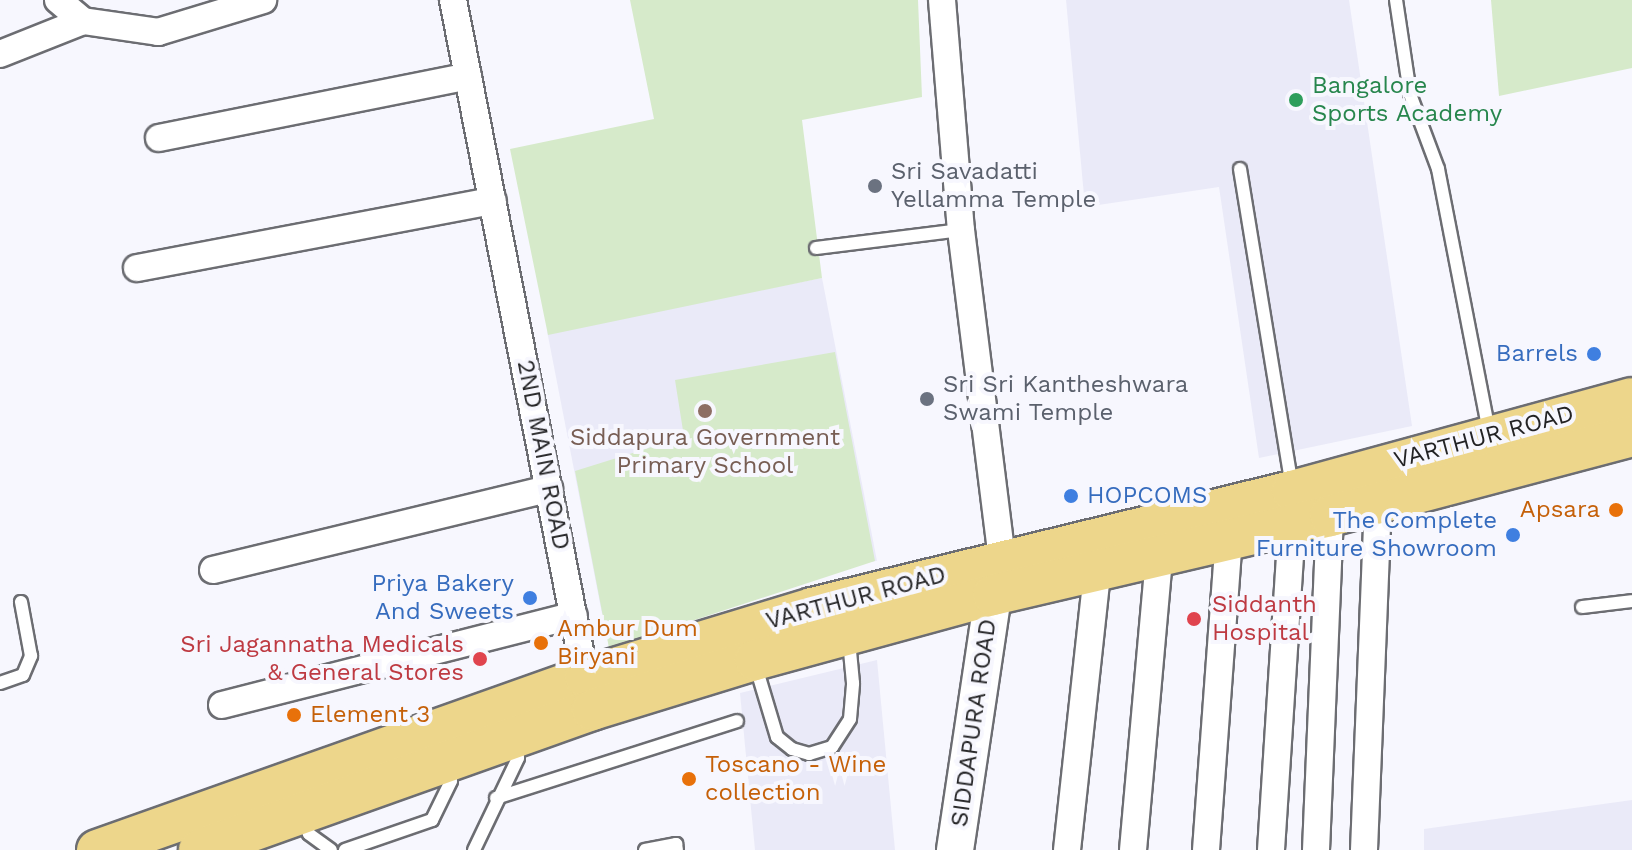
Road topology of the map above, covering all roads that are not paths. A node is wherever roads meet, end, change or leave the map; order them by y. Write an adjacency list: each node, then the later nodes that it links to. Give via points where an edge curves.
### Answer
1 (58, 0): 6 (street)
2 (263, 0): 6 (street, via 158,32)
3 (453, 0): 8 (street)
4 (942, 0): 12 (street)
5 (1396, 0): 16 (lane, via 1410,94 1438,169)
6 (83, 21): 7 (street)
7 (0, 54)
8 (468, 76): 9 (street); 11 (street)
9 (159, 138)
10 (1240, 169): 20 (lane)
11 (493, 201): 14 (street); 18 (street, 2ND MAIN ROAD)
12 (961, 230): 13 (lane); 25 (street)
13 (816, 248)
14 (137, 268)
15 (1632, 398): 16 (main road, VARTHUR ROAD)
16 (1489, 434): 20 (main road, VARTHUR ROAD)
17 (1632, 436): 19 (main road, VARTHUR ROAD)
18 (549, 489): 23 (street); 29 (street, 2ND MAIN ROAD)
19 (1378, 503): 20 (main road, VARTHUR ROAD); 54 (street)
20 (1305, 510): 21 (main road, VARTHUR ROAD); 25 (main road, VARTHUR ROAD); 52 (street); 53 (street)
21 (1229, 540): 22 (main road, VARTHUR ROAD); 51 (street)
22 (1159, 558): 24 (main road, VARTHUR ROAD); 50 (street)
23 (213, 570)
24 (1097, 572): 25 (main road, VARTHUR ROAD); 49 (street)
25 (997, 576): 30 (main road, VARTHUR ROAD); 33 (main road, VARTHUR ROAD); 48 (street, SIDDAPURA ROAD)
26 (1632, 601): 28 (lane)
27 (21, 602): 32 (lane, via 31,656 23,675)
28 (1582, 607)
29 (574, 615): 33 (street, 2ND MAIN ROAD); 34 (street)
30 (847, 634): 31 (main road, VARTHUR ROAD); 31 (lane, via 853,683 850,719 832,747 809,754 777,737)
31 (755, 660): 33 (main road, VARTHUR ROAD)
32 (0, 683)
33 (588, 694): 36 (main road, VARTHUR ROAD); 41 (main road, VARTHUR ROAD)
34 (222, 705)
35 (737, 721): 38 (lane)
36 (515, 739): 37 (main road, VARTHUR ROAD); 38 (lane, via 518,758)
37 (448, 762): 39 (main road, VARTHUR ROAD); 44 (lane, via 451,781 432,820)
38 (496, 798): 45 (lane)
39 (301, 814): 40 (main road, VARTHUR ROAD); 43 (lane, via 309,834)
40 (243, 842): 42 (main road, VARTHUR ROAD)
41 (97, 850)
42 (199, 850)
43 (331, 850)
44 (345, 850)
45 (474, 850)
46 (645, 850): 47 (lane, via 676,844)
47 (677, 850)
48 (955, 850)
49 (1067, 850)
50 (1133, 850)
51 (1206, 850)
52 (1271, 850)
53 (1316, 850)
54 (1364, 850)

